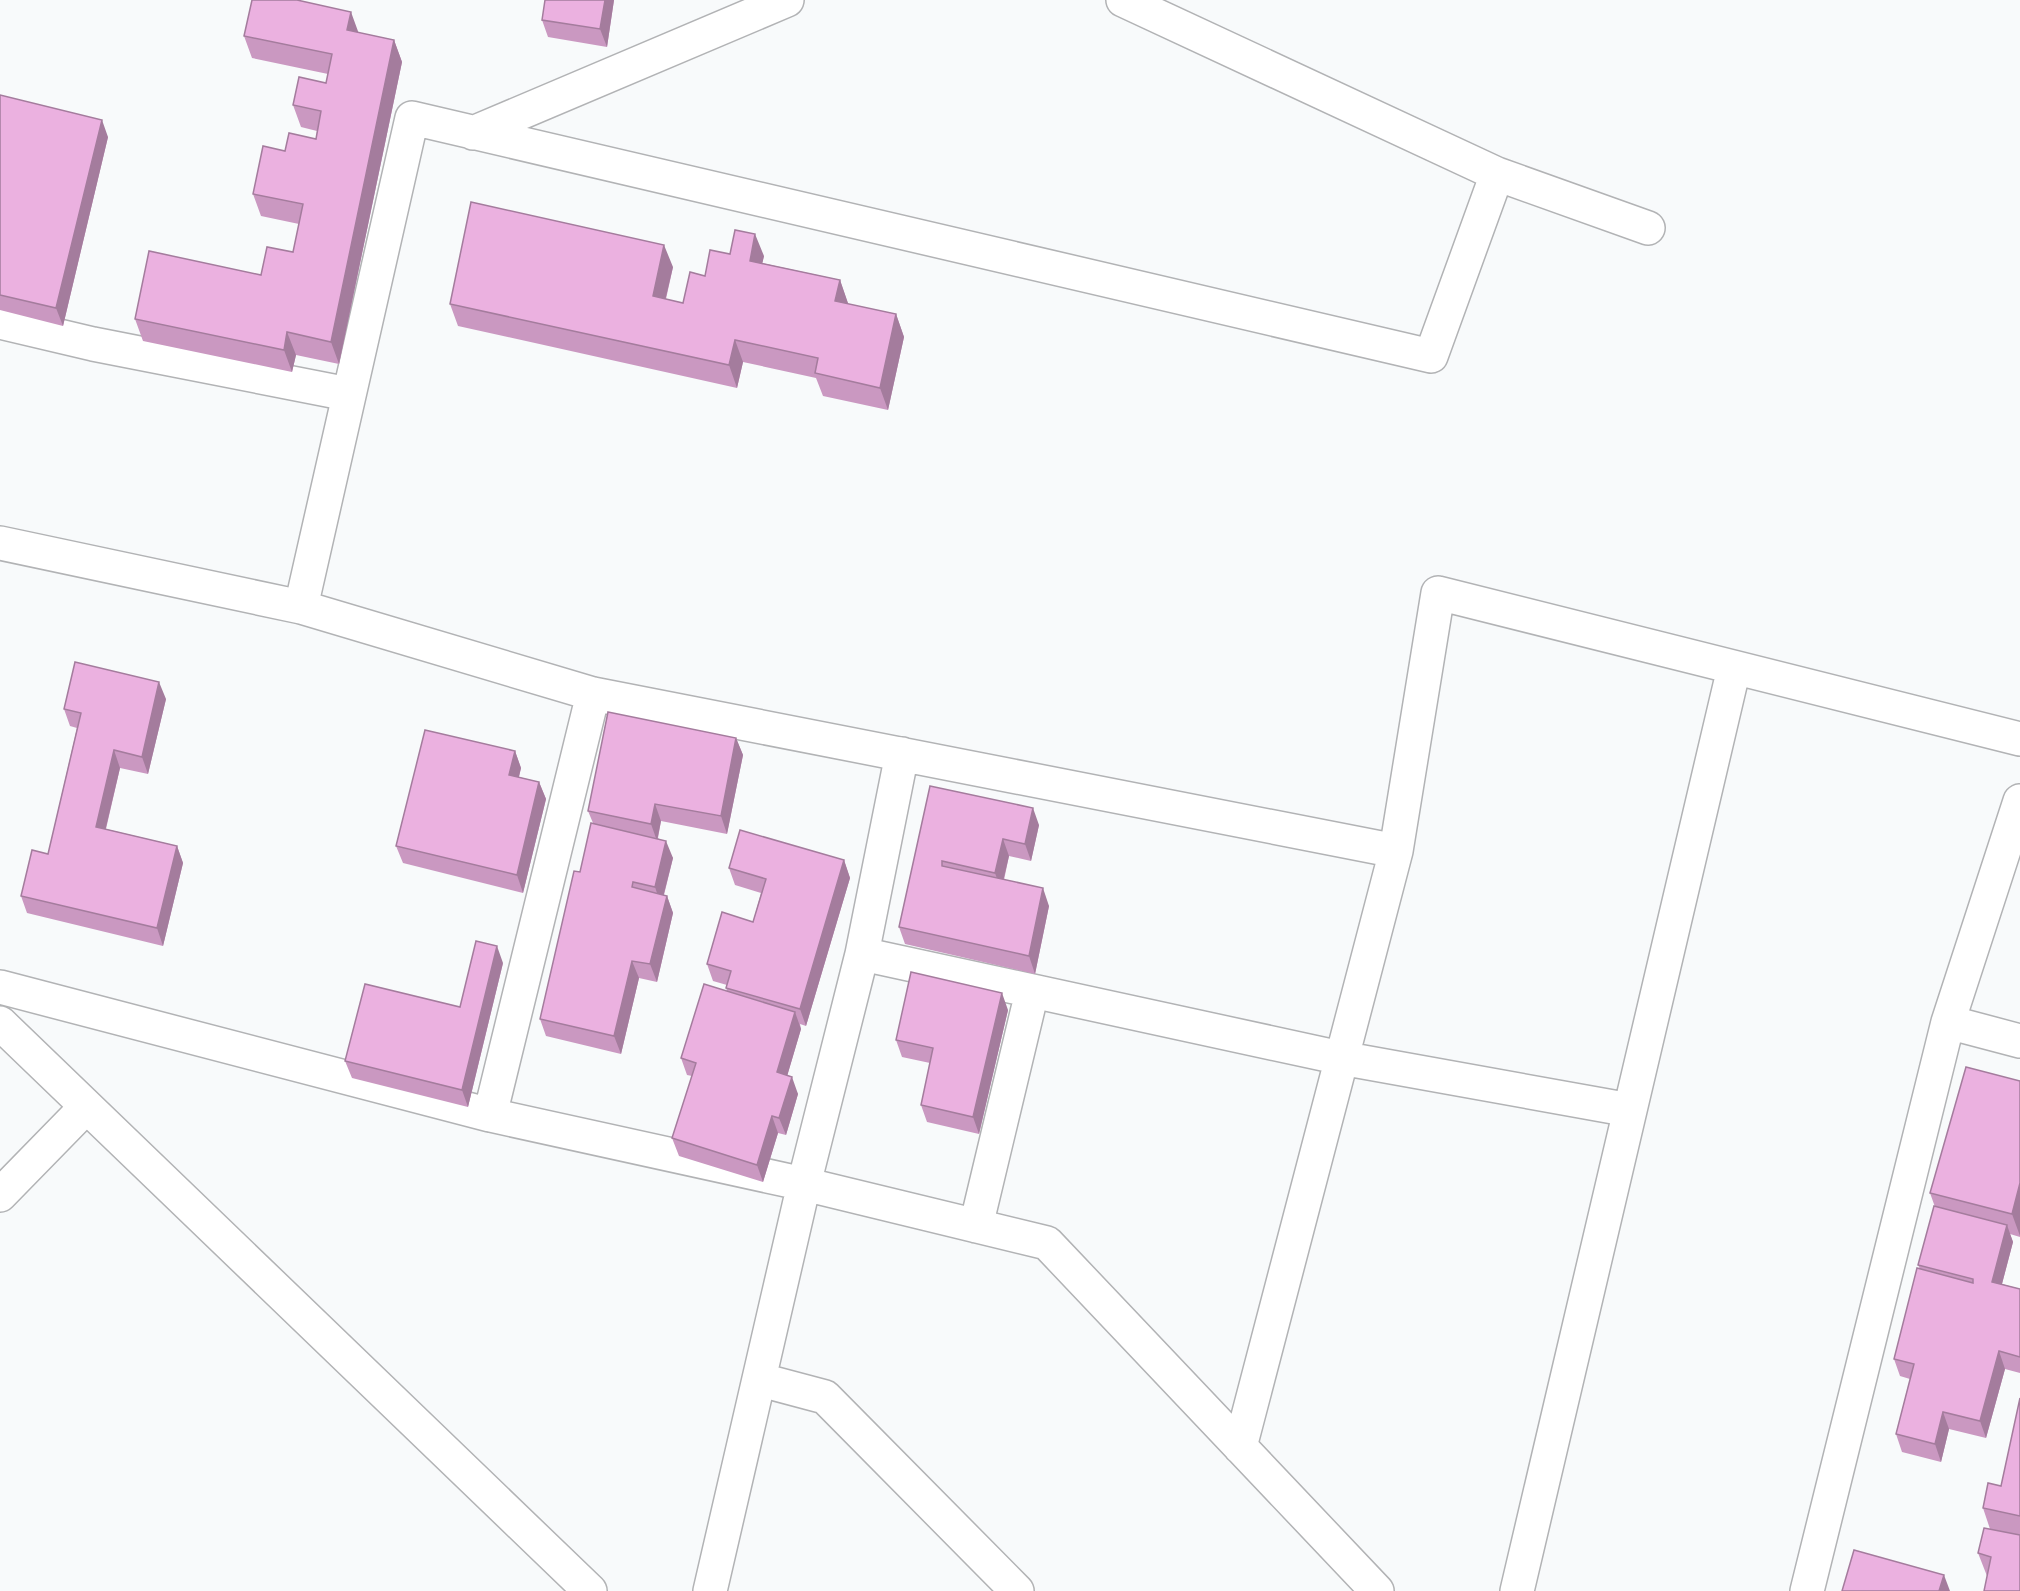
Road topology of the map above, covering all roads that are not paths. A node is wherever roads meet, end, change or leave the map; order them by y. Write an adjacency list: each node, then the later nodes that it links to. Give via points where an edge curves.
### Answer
1 (787, 0): 3 (street)
2 (1123, 0): 4 (street)
3 (473, 133): 4 (street, via 1431,356); 7 (street, via 412,118)
4 (1497, 174): 5 (street)
5 (1648, 228)
6 (0, 322): 7 (street)
7 (348, 394): 9 (street)
8 (0, 543): 9 (street)
9 (300, 607): 11 (street)
10 (1734, 668): 12 (street); 15 (street, via 1438,593); 24 (street)
11 (593, 694): 13 (street); 25 (street)
12 (2020, 739)
13 (902, 754): 15 (street); 16 (street)
14 (2020, 801): 19 (street)
15 (1396, 851): 22 (street)
16 (862, 954): 18 (street); 26 (street)
17 (0, 987): 25 (street)
18 (1032, 992): 22 (street); 28 (street)
19 (1948, 1022): 21 (street); 36 (street)
20 (0, 1023): 23 (street)
21 (2020, 1041)
22 (1341, 1058): 24 (street); 30 (street)
23 (86, 1107): 27 (street); 31 (street)
24 (1630, 1110): 35 (street)
25 (490, 1115): 26 (street)
26 (804, 1184): 28 (street); 29 (street)
27 (0, 1195)
28 (976, 1226): 30 (street, via 1047,1244)
29 (761, 1380): 32 (street); 33 (street, via 825,1397)
30 (1240, 1447): 34 (street)
31 (590, 1591)
32 (710, 1591)
33 (1017, 1591)
34 (1377, 1591)
35 (1517, 1591)
36 (1807, 1591)

